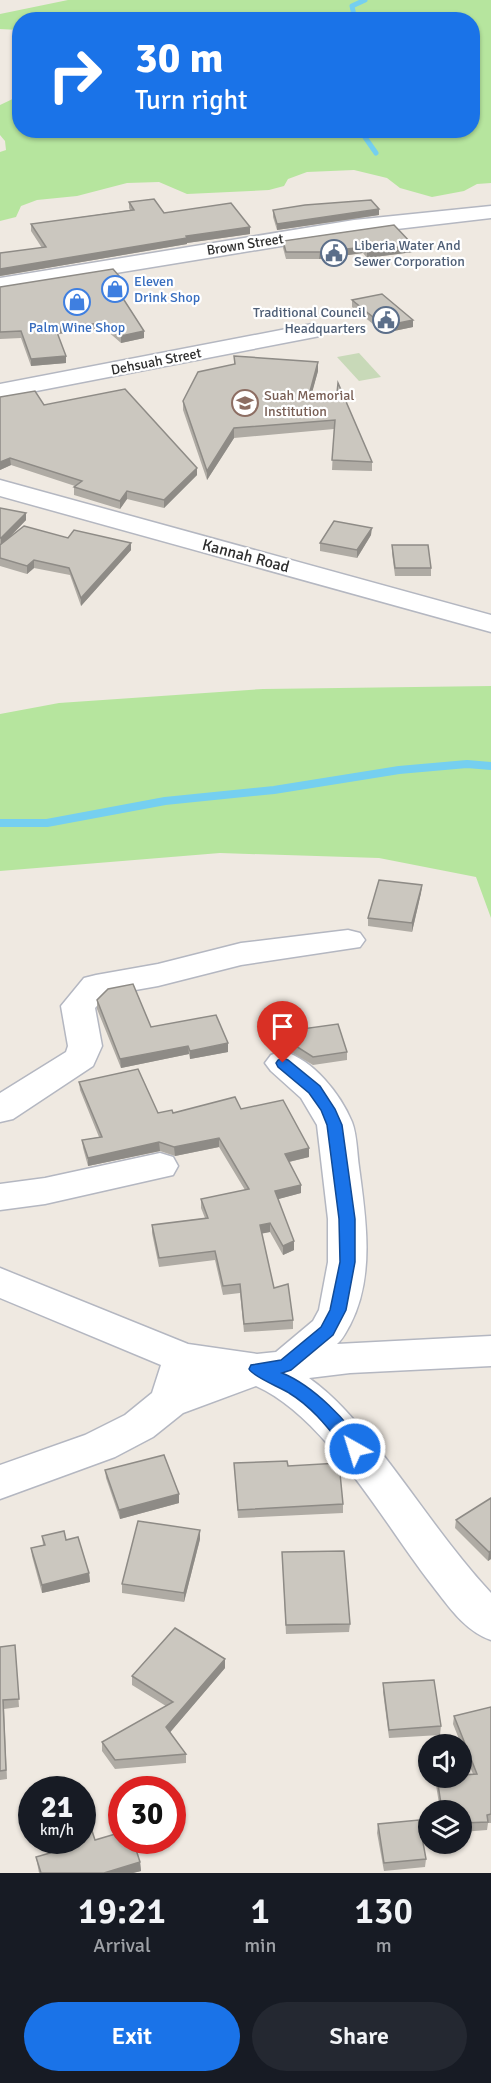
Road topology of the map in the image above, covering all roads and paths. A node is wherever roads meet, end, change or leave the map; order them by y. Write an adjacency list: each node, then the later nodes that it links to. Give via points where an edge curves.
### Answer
1 (491, 212): 2 (street, Brown Street, via 354,227)
2 (0, 285)
3 (312, 331): 4 (street, Dehsuah Street)
4 (0, 391)
5 (0, 488): 6 (street, Kannah Road)
6 (491, 624)
7 (348, 940): 9 (street, via 241,954 96,986 78,1006 85,1046 81,1058)
8 (283, 1063): 15 (street, via 314,1090 335,1125 347,1262 338,1310 327,1331)
9 (0, 1110)
10 (160, 1166): 11 (street)
11 (0, 1197)
12 (0, 1282): 14 (street)
13 (491, 1351): 15 (street, via 350,1358)
14 (183, 1358): 15 (street); 16 (street)
15 (271, 1368): 16 (street); 18 (street, via 326,1414 398,1503 456,1584)
16 (169, 1402): 17 (street, via 139,1426 100,1446)
17 (0, 1482)
18 (491, 1622)

